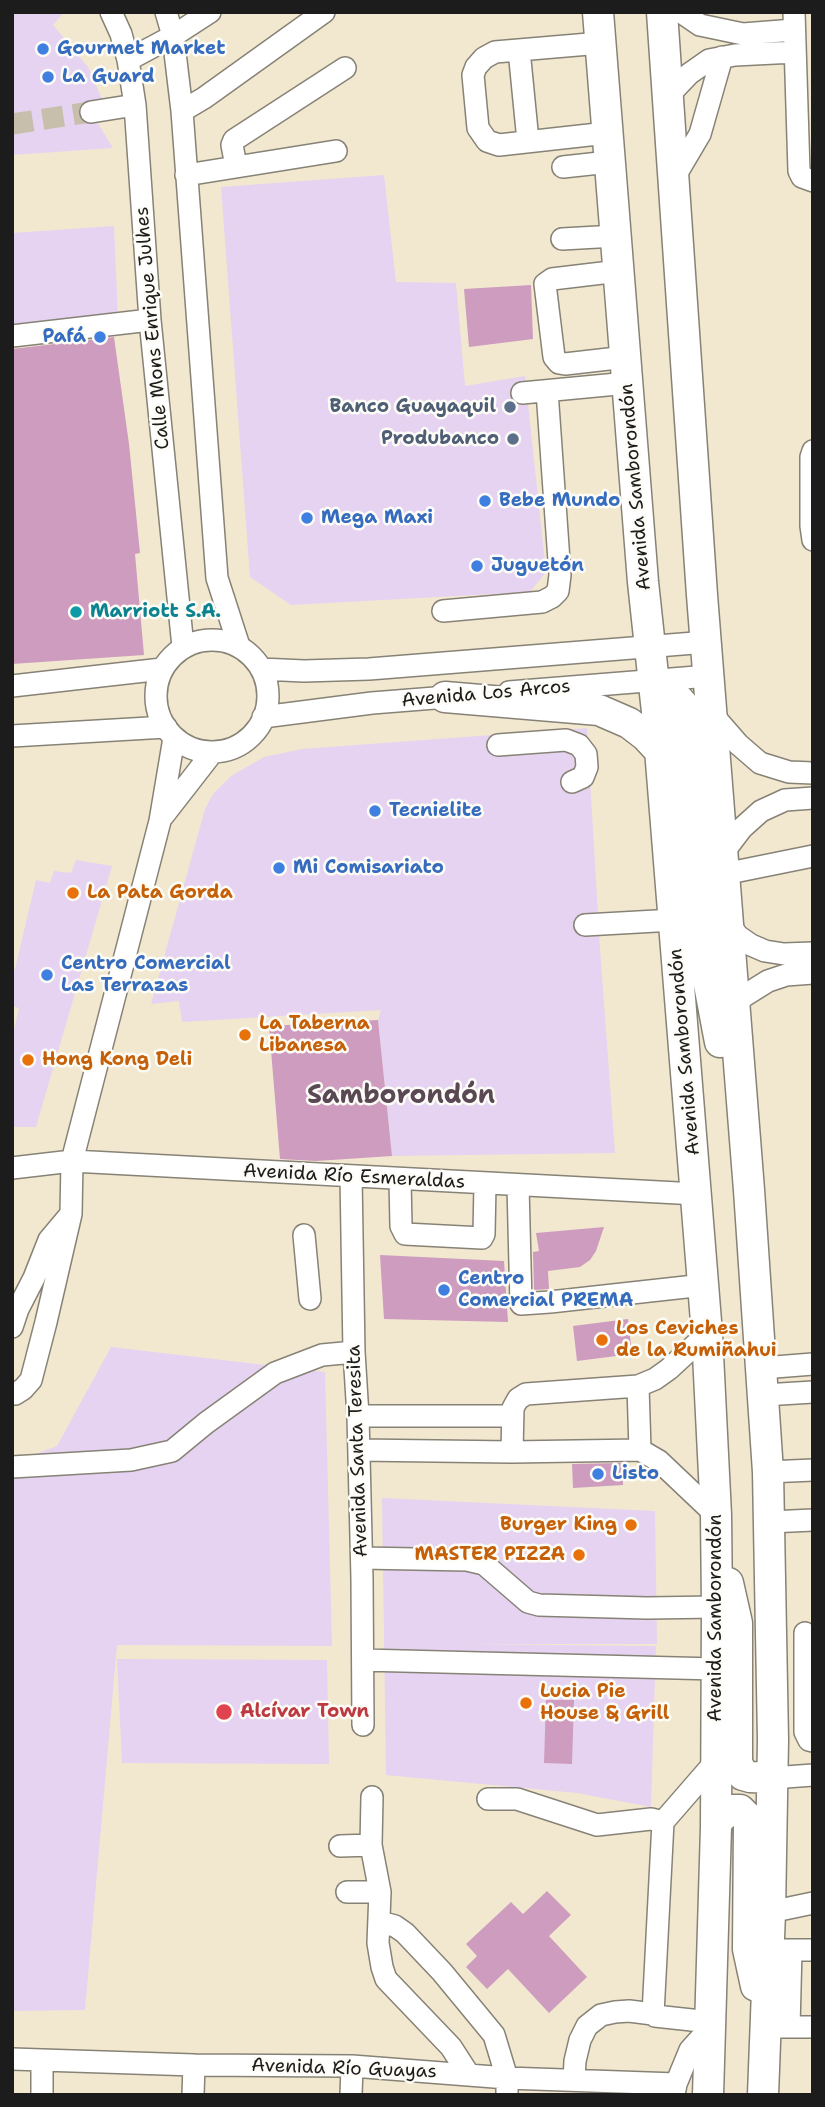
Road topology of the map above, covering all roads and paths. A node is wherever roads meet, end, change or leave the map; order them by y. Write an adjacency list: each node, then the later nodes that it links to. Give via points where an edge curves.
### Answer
1 (111, 12): 14 (street, Calle Mons Enrique Julhes)
2 (166, 12): 9 (street)
3 (211, 12): 9 (street)
4 (598, 12): 10 (highway, Avenida Samborondón)
5 (662, 12): 16 (highway)
6 (681, 12): 8 (street, via 700,25 743,34)
7 (313, 14): 18 (street)
8 (794, 21): 12 (street)
9 (173, 36): 14 (street); 18 (street)
10 (601, 43): 11 (street); 21 (highway, Avenida Samborondón)
11 (519, 50): 20 (street); 20 (street, via 495,52 476,67 478,128 487,141 499,145)
12 (795, 52): 13 (street); 27 (street, via 799,171)
13 (722, 57): 16 (street, via 689,74); 26 (street, via 701,134)
14 (128, 60): 17 (street, Calle Mons Enrique Julhes)
15 (345, 68): 23 (street, via 234,140)
16 (668, 96): 26 (highway)
17 (135, 105): 19 (street); 31 (street, Calle Mons Enrique Julhes)
18 (181, 111): 25 (street)
19 (91, 112)
20 (528, 142): 21 (street)
21 (608, 147): 24 (street); 28 (highway, Avenida Samborondón)
22 (337, 151): 23 (street)
23 (236, 166): 25 (street)
24 (563, 167)
25 (186, 175): 40 (street, via 217,578)
26 (674, 178): 39 (highway)
27 (813, 181)
28 (616, 236): 29 (street); 30 (highway, Avenida Samborondón)
29 (562, 239)
30 (619, 271): 33 (highway, Avenida Samborondón); 33 (street, via 552,279 545,284 554,357 559,363)
31 (150, 320): 32 (street); 41 (street, Calle Mons Enrique Julhes)
32 (12, 335)
33 (627, 370): 34 (street); 42 (highway, Avenida Samborondón)
34 (547, 391): 35 (street); 38 (street, via 558,591 542,602)
35 (522, 393)
36 (813, 451): 37 (street)
37 (813, 540)
38 (443, 611)
39 (707, 642): 42 (street, Avenida Los Arcos); 46 (highway)
40 (240, 646): 41 (street, via 201,640); 44 (street)
41 (183, 647): 43 (street)
42 (650, 647): 45 (street, Avenida Los Arcos); 47 (highway, Avenida Samborondón)
43 (162, 669): 48 (street); 54 (street, via 156,699)
44 (261, 669): 45 (street, Avenida Los Arcos); 53 (street, via 269,693)
45 (369, 669): 50 (street)
46 (709, 676): 47 (street, Avenida Los Arcos); 52 (highway)
47 (653, 681): 49 (street, Avenida Los Arcos); 51 (highway, Avenida Samborondón)
48 (12, 686)
49 (445, 697): 50 (street, Avenida Los Arcos); 57 (highway, via 599,710 629,723)
50 (372, 703): 53 (street, Avenida Los Arcos)
51 (657, 712): 57 (highway, Avenida Samborondón); 77 (highway, via 657,704 665,696 676,697 683,705 709,984)
52 (711, 713): 59 (street, via 760,763); 64 (highway)
53 (263, 717): 58 (street, via 238,747)
54 (170, 732): 55 (street); 58 (street, via 186,746); 62 (street)
55 (12, 736)
56 (498, 745): 60 (street, via 566,740 579,745 587,766 583,777)
57 (659, 750): 65 (highway, Avenida Samborondón)
58 (212, 753): 62 (street)
59 (813, 773)
60 (572, 782)
61 (813, 798): 64 (street, via 785,800 761,811 742,828)
62 (160, 821): 71 (street)
63 (813, 856): 64 (street)
64 (723, 863): 66 (highway)
65 (674, 920): 67 (street); 78 (highway, Avenida Samborondón)
66 (728, 923): 68 (street, via 744,940 765,951); 70 (highway)
67 (585, 926)
68 (813, 953)
69 (813, 973): 70 (street, via 768,981)
70 (734, 1006): 77 (highway)
71 (72, 1161): 72 (street, Avenida Río Esmeraldas); 73 (street, Avenida Río Esmeraldas); 79 (street)
72 (12, 1168)
73 (351, 1177): 74 (street, Avenida Río Esmeraldas); 85 (street, Avenida Santa Teresita, via 345,1236)
74 (400, 1180): 75 (street, Avenida Río Esmeraldas); 75 (street, via 405,1234 482,1238)
75 (485, 1184): 76 (street, Avenida Río Esmeraldas)
76 (518, 1186): 78 (street, Avenida Río Esmeraldas); 81 (street, via 521,1304)
77 (749, 1190): 87 (highway)
78 (696, 1194): 81 (highway, Avenida Samborondón)
79 (71, 1214): 83 (street, via 48,1240); 90 (street, via 31,1380)
80 (304, 1235): 82 (street)
81 (704, 1285): 84 (highway, Avenida Samborondón)
82 (310, 1299)
83 (12, 1328)
84 (707, 1334): 88 (street, via 669,1370); 100 (highway, Avenida Samborondón)
85 (354, 1352): 91 (street, Avenida Santa Teresita); 96 (street, via 323,1355 275,1373 172,1451 131,1460)
86 (813, 1364): 87 (street)
87 (763, 1382): 89 (street); 98 (highway)
88 (638, 1386): 92 (street, via 526,1394 518,1399); 94 (street)
89 (813, 1392)
90 (12, 1393)
91 (358, 1416): 92 (street); 93 (street, Avenida Santa Teresita)
92 (511, 1416): 95 (street)
93 (359, 1450): 95 (street); 102 (street, Avenida Santa Teresita)
94 (640, 1450): 95 (street); 100 (street, via 659,1461)
95 (512, 1452)
96 (12, 1468)
97 (813, 1470): 98 (street)
98 (768, 1472): 101 (highway)
99 (813, 1520): 101 (street)
100 (716, 1522): 103 (highway, Avenida Samborondón); 111 (highway, via 737,1623 737,1763 743,1775)
101 (770, 1522): 105 (highway)
102 (362, 1558): 103 (street, via 484,1564 528,1602 539,1605); 106 (street, Avenida Santa Teresita)
103 (717, 1607): 107 (highway, Avenida Samborondón)
104 (809, 1632): 105 (street); 109 (street, via 805,1732)
105 (772, 1634): 111 (highway)
106 (363, 1660): 107 (street); 108 (street, Avenida Santa Teresita)
107 (716, 1669): 110 (highway, Avenida Samborondón)
108 (363, 1725)
109 (813, 1741)
110 (716, 1761): 115 (street); 116 (highway, Avenida Samborondón)
111 (772, 1778): 112 (street); 122 (highway)
112 (812, 1781)
113 (372, 1797): 117 (street)
114 (488, 1799): 115 (street, via 517,1799 597,1825 651,1819)
115 (663, 1822): 126 (street)
116 (716, 1827): 127 (highway, Avenida Samborondón); 128 (highway, via 719,1818 731,1810 740,1810 749,1824 748,1949)
117 (370, 1845): 118 (street); 120 (street)
118 (340, 1846)
119 (347, 1892): 120 (street)
120 (380, 1892): 123 (street)
121 (813, 1903): 122 (street)
122 (770, 1912): 124 (highway)
123 (380, 1922): 134 (street, via 378,1942 386,1979 451,2048); 136 (street, via 405,1933 494,2035)
124 (779, 1950): 125 (street); 128 (highway)
125 (813, 1950)
126 (653, 2014): 127 (street); 135 (street, via 615,2012 601,2015 587,2026)
127 (709, 2026): 137 (street, via 690,2050); 141 (highway, Avenida Samborondón)
128 (777, 2027): 129 (street); 142 (highway)
129 (813, 2027)
130 (12, 2059): 131 (street, Avenida Río Guayas)
131 (42, 2060): 132 (street, Avenida Río Guayas); 138 (street)
132 (194, 2065): 133 (street, Avenida Río Guayas); 139 (street)
133 (352, 2066): 134 (street, Avenida Río Guayas); 140 (street)
134 (469, 2075): 136 (street, Avenida Río Guayas)
135 (574, 2079): 136 (street, Avenida Río Guayas); 137 (street, Avenida Río Guayas)
136 (507, 2086)
137 (675, 2089)
138 (42, 2095)
139 (193, 2095)
140 (351, 2095)
141 (708, 2095)
142 (762, 2095)

